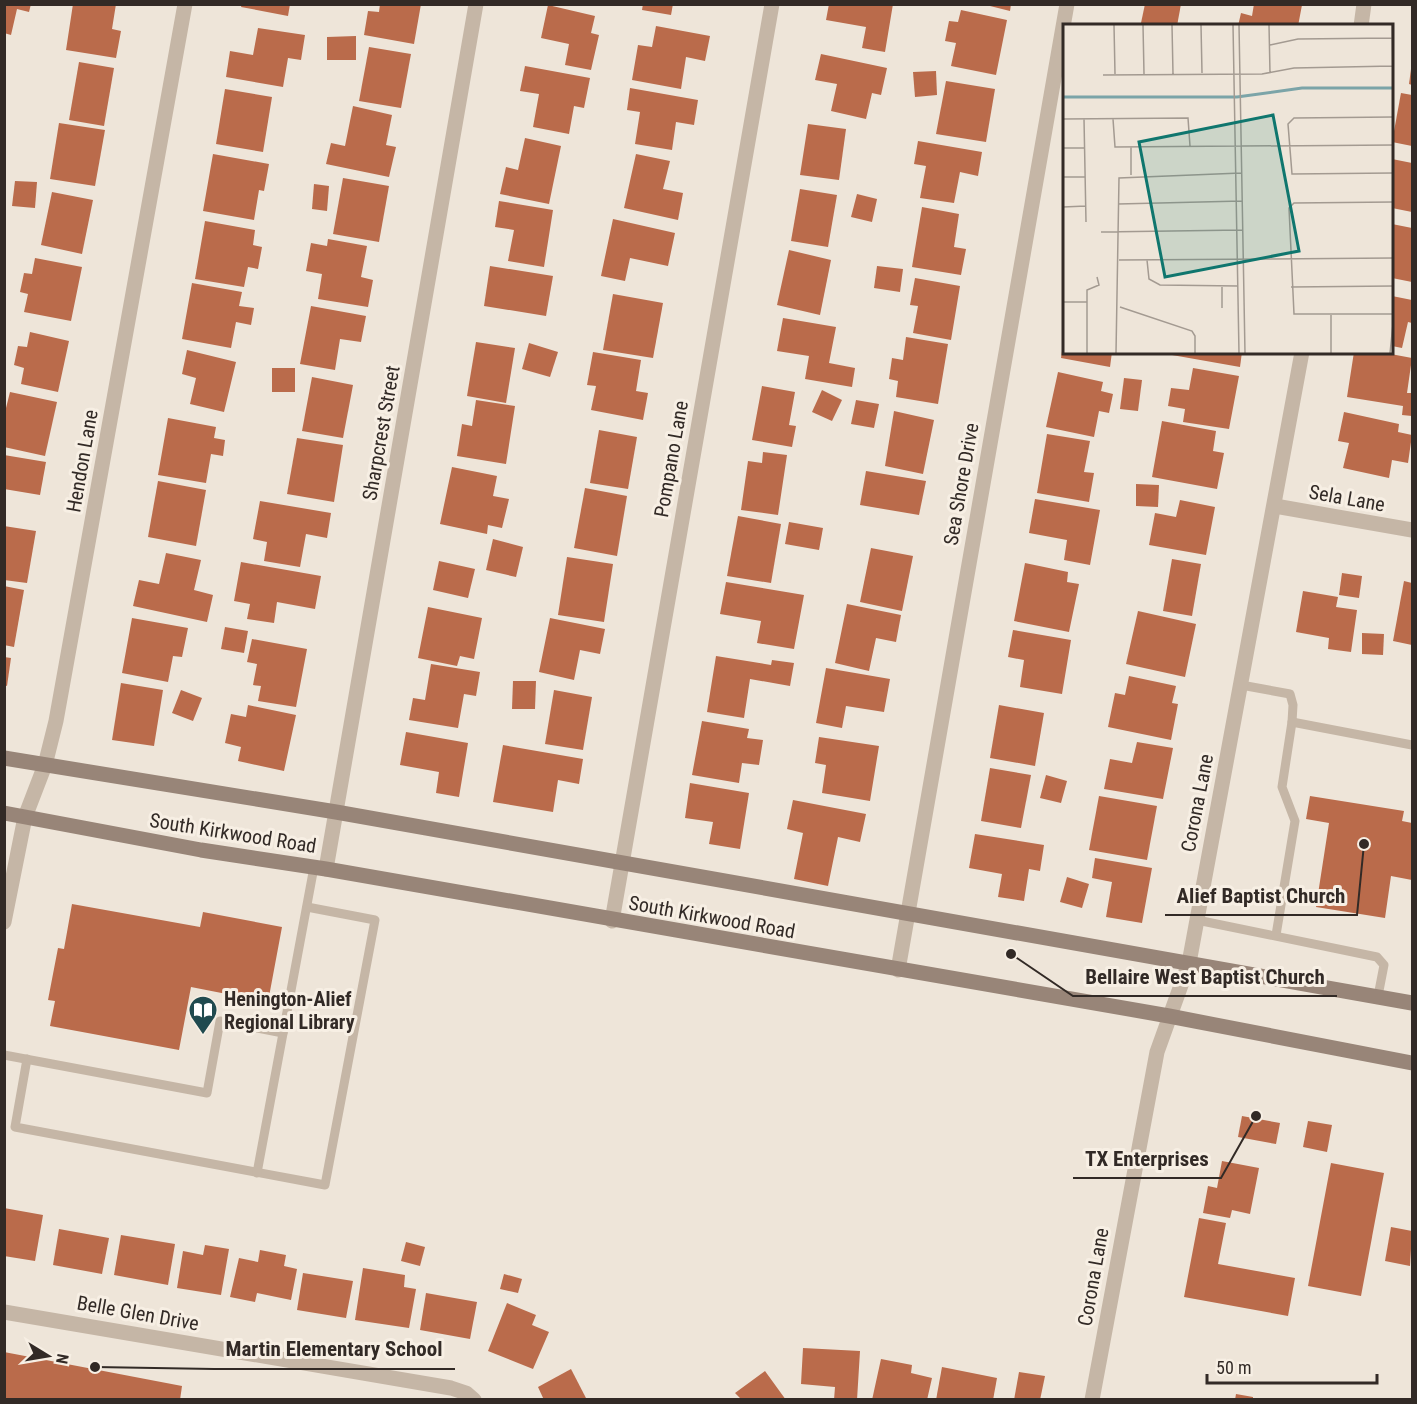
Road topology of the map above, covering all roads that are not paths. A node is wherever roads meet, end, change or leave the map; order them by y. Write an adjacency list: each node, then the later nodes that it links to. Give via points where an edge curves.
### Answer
1 (185, 4): 16 (street, Hendon Lane)
2 (477, 4): 17 (street, Sharpcrest Street)
3 (772, 4): 20 (street, Pompano Lane)
4 (1067, 4): 6 (street, Sea Shore Drive)
5 (1364, 4): 7 (street)
6 (1064, 24)
7 (1361, 24)
8 (1063, 27): 24 (street, Sea Shore Drive)
9 (1302, 354): 10 (street, Corona Lane)
10 (1275, 506): 11 (street, Sela Lane); 12 (street, Corona Lane)
11 (1413, 531)
12 (1241, 685): 13 (lane, via 1290,694); 25 (street, Corona Lane)
13 (1292, 722): 14 (lane); 28 (lane, via 1282,787 1295,821)
14 (1413, 745)
15 (4, 758): 16 (main road, South Kirkwood Road)
16 (45, 765): 17 (main road, South Kirkwood Road); 19 (street, Hendon Lane)
17 (336, 812): 20 (main road, South Kirkwood Road); 21 (street, Sharpcrest Street)
18 (4, 813): 19 (main road, South Kirkwood Road)
19 (25, 817): 21 (main road, South Kirkwood Road); 22 (street, Hendon Lane)
20 (622, 864): 24 (main road, South Kirkwood Road); 26 (street, Pompano Lane)
21 (320, 868): 23 (lane); 26 (main road, South Kirkwood Road)
22 (8, 885): 27 (street, Hendon Lane)
23 (307, 907): 34 (lane); 38 (lane, via 375,920 325,1185)
24 (908, 913): 29 (main road, South Kirkwood Road); 30 (street, Sea Shore Drive)
25 (1197, 920): 28 (lane); 29 (street, Corona Lane)
26 (612, 921): 30 (main road, South Kirkwood Road)
27 (4, 922)
28 (1276, 935): 31 (lane, via 1377,957 1384,964)
29 (1189, 963): 31 (main road, South Kirkwood Road); 33 (street, Corona Lane)
30 (897, 970): 33 (main road, South Kirkwood Road)
31 (1378, 996): 32 (main road, South Kirkwood Road)
32 (1413, 1003)
33 (1169, 1016): 37 (main road, South Kirkwood Road); 41 (street, Corona Lane, via 1151,1081)
34 (283, 1033): 36 (lane, via 220,1021 207,1093); 38 (lane)
35 (4, 1055): 36 (lane)
36 (27, 1059): 38 (lane, via 15,1128)
37 (1413, 1063)
38 (257, 1173)
39 (4, 1311): 40 (street, Belle Glen Drive, via 451,1388)
40 (474, 1400)
41 (1092, 1400)

